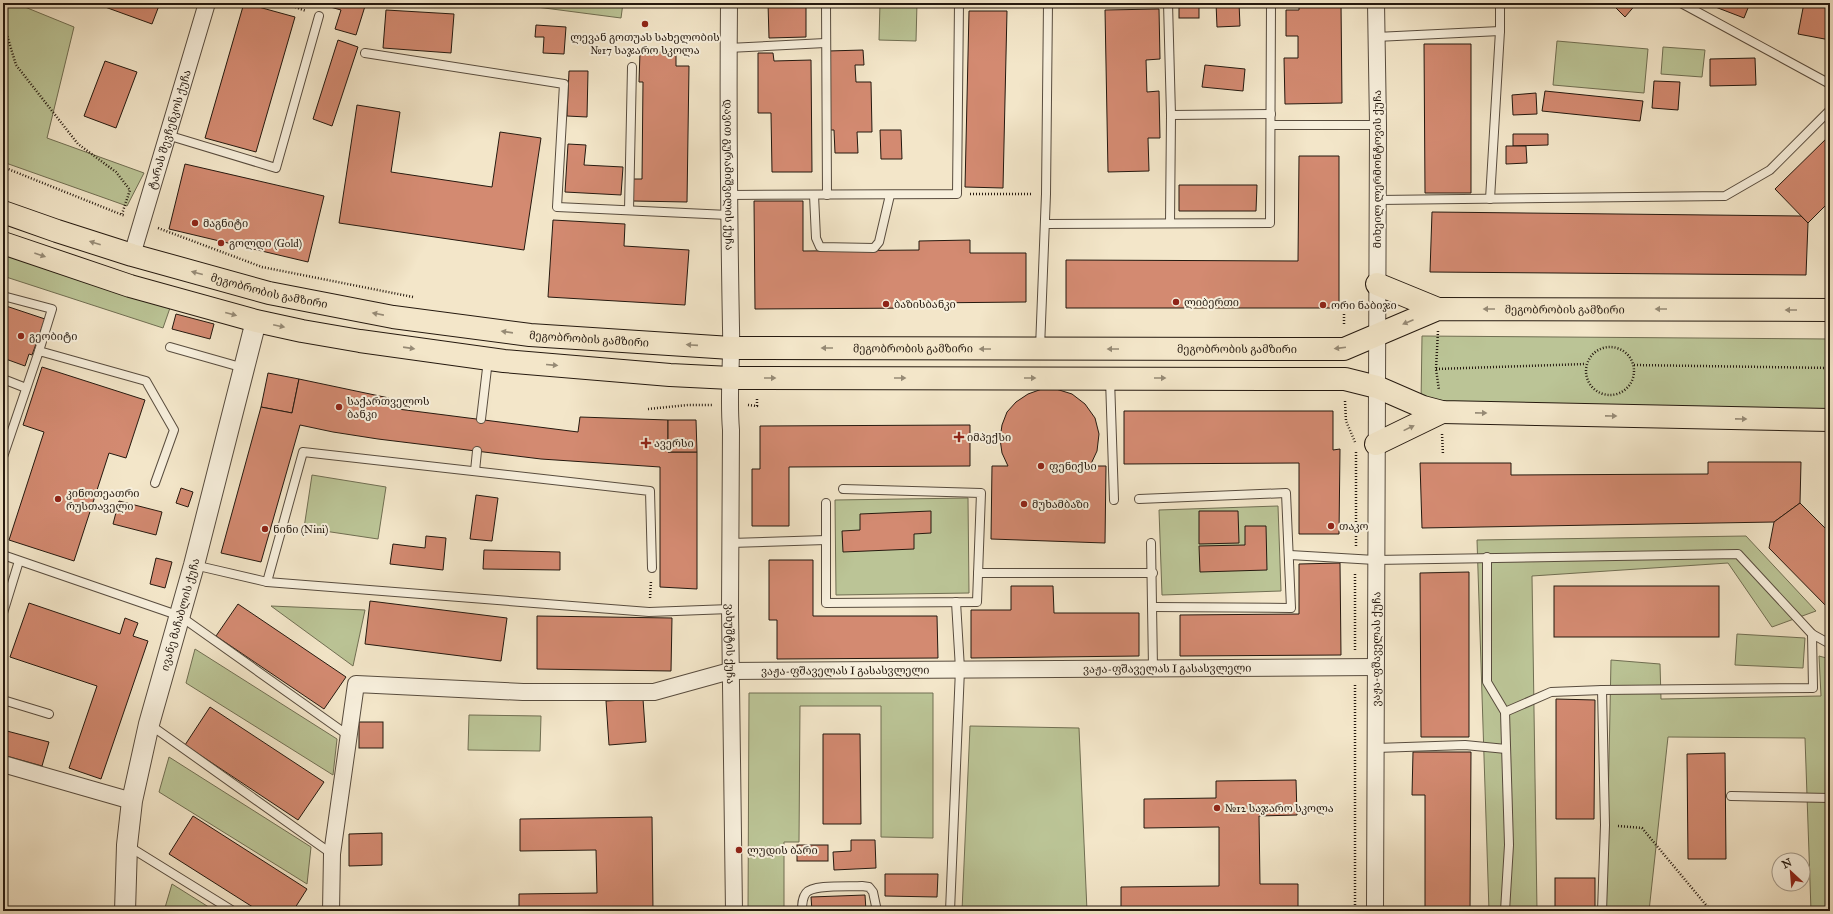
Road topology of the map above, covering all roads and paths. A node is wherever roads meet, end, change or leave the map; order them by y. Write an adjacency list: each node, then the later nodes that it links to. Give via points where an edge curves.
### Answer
1 (207, 3): 26 (street, ტარას შევჩენკოს ქუჩა)
2 (284, 3): 12 (path)
3 (729, 3): 17 (street, დავით გურამიშვილის ქუჩა)
4 (826, 3): 16 (lane)
5 (959, 3): 28 (lane)
6 (1048, 3): 29 (lane)
7 (1168, 3): 23 (lane)
8 (1271, 3): 22 (lane)
9 (1376, 3): 15 (street, მიხეილ ლერმონტოვის ქუჩა)
10 (1500, 3): 14 (lane)
11 (1681, 3): 20 (lane)
12 (319, 16): 26 (lane, via 276,168)
13 (3, 22): 38 (path, via 16,65 78,144 116,172 130,190)
14 (1500, 31): 15 (lane); 34 (lane)
15 (1376, 37): 25 (street, მიხეილ ლერმონტოვის ქუჩა)
16 (826, 43): 17 (lane); 32 (lane)
17 (728, 48): 30 (street, დავით გურამიშვილის ქუჩა)
18 (365, 53): 36 (lane, via 564,84 557,207)
19 (632, 67): 36 (lane)
20 (1830, 84)
21 (1830, 110): 34 (lane, via 1770,170 1725,196)
22 (1271, 114): 23 (lane); 24 (lane)
23 (1171, 115): 42 (lane)
24 (1271, 125): 25 (lane); 42 (lane, via 1270,224)
25 (1378, 125): 35 (street, მიხეილ ლერმონტოვის ქუჩა)
26 (167, 135): 40 (street, ტარას შევჩენკოს ქუჩა)
27 (3, 167): 38 (path)
28 (957, 194): 29 (path); 33 (lane)
29 (1046, 194): 41 (lane)
30 (728, 195): 31 (lane); 39 (street, დავით გურამიშვილის ქუჩა)
31 (814, 195): 32 (lane); 33 (lane, via 816,238 820,247 874,248 879,242)
32 (827, 195): 33 (lane)
33 (890, 195)
34 (1490, 199): 35 (lane)
35 (1378, 200): 45 (street, მიხეილ ლერმონტოვის ქუჩა)
36 (629, 210): 39 (lane)
37 (3, 212): 44 (main road, მეგობრობის გამზირი, one-way to 37)
38 (122, 214): 40 (path)
39 (728, 215): 54 (street, დავით გურამიშვილის ქუჩა)
40 (141, 222): 44 (street, ტარას შევჩენკოს ქუჩა); 47 (path, via 262,267)
41 (1045, 224): 42 (lane); 55 (lane)
42 (1170, 224)
43 (3, 243): 51 (main road, one-way to 51, via 130,286)
44 (132, 255): 54 (main road, მეგობრობის გამზირი, one-way to 44, via 530,335 393,317 269,293)
45 (1377, 284): 48 (main road); 52 (street, მიხეილ ლერმონტოვის ქუჩა)
46 (3, 296): 57 (lane, via 52,309)
47 (414, 297)
48 (1438, 309): 49 (main road, მეგობრობის გამზირი, one-way to 48); 52 (main road, მეგობრობის გამზირი, one-way to 52); 62 (path)
49 (1830, 310)
50 (1344, 314): 56 (path)
51 (256, 321): 58 (main road, one-way to 58, via 360,341); 61 (street, ივანე მაჩაბლის ქუჩა)
52 (1377, 336): 56 (main road, მეგობრობის გამზირი); 68 (street, მიხეილ ლერმონტოვის ქუჩა)
53 (170, 347): 61 (lane)
54 (731, 348): 55 (main road, მეგობრობის გამზირი, one-way to 54); 64 (street, დავით გურამიშვილის ქუჩა)
55 (1040, 349): 56 (main road, მეგობრობის გამზირი, one-way to 55)
56 (1344, 349)
57 (39, 350): 69 (lane); 80 (lane, via 146,381 174,430)
58 (489, 359): 64 (main road, one-way to 64); 73 (lane)
59 (1586, 364): 60 (path, via 1595,351 1610,346 1625,352); 60 (path, via 1585,372 1591,387 1605,395 1620,393 1627,388 1632,381); 62 (path)
60 (1634, 365): 63 (path)
61 (244, 368): 94 (street, ივანე მაჩაბლის ქუჩა)
62 (1436, 368): 72 (path)
63 (1830, 368)
64 (731, 378): 65 (main road, one-way to 65); 86 (street, ვახუშტის ქუჩა)
65 (1110, 378): 67 (main road, one-way to 67); 83 (lane)
66 (3, 379): 69 (lane)
67 (1345, 379): 68 (main road); 91 (path, via 1346,421 1356,444)
68 (1377, 387): 72 (main road, via 1423,407); 75 (street, ვაჟა-ფშაველას ქუჩა)
69 (26, 388): 77 (lane)
70 (688, 405): 71 (path)
71 (648, 409)
72 (1442, 412): 74 (main road, one-way to 74); 75 (main road, one-way to 72); 78 (path)
73 (481, 419)
74 (1830, 420)
75 (1376, 444): 93 (street, ვაჟა-ფშაველას ქუჩა)
76 (477, 451): 79 (lane)
77 (4, 452)
78 (1443, 455)
79 (475, 471): 95 (lane, via 650,491); 98 (lane, via 303,452)
80 (155, 483)
81 (843, 489): 96 (lane, via 981,493)
82 (1139, 499): 89 (lane, via 1286,493)
83 (1114, 500)
84 (826, 503): 85 (lane)
85 (826, 540): 86 (lane); 99 (lane, via 826,603)
86 (730, 543): 101 (street, ვახუშტის ქუჩა)
87 (1152, 543): 97 (lane)
88 (3, 555): 92 (lane)
89 (1290, 555): 91 (lane); 100 (lane, via 1291,608)
90 (1487, 557): 93 (lane); 105 (lane, via 1738,554); 114 (lane, via 1487,682)
91 (1356, 559): 93 (lane); 108 (path)
92 (19, 560): 103 (lane); 104 (lane)
93 (1375, 560): 107 (street, ვაჟა-ფშაველას ქუჩა)
94 (194, 565): 98 (lane); 104 (street, ივანე მაჩაბლის ქუჩა)
95 (652, 568): 102 (path)
96 (978, 573): 97 (lane); 99 (lane, via 977,602)
97 (1153, 573): 100 (lane)
98 (267, 582): 102 (lane)
99 (956, 602): 110 (lane)
100 (1154, 607): 109 (lane)
101 (730, 609): 102 (lane); 111 (street, ვახუშტის ქუჩა)
102 (649, 612)
103 (3, 613)
104 (180, 616): 116 (street, ივანე მაჩაბლის ქუჩა); 117 (lane)
105 (1812, 634): 106 (lane); 112 (lane, via 1813,688)
106 (1830, 644)
107 (1375, 666): 108 (street, ვაჟა-ფშაველას I გასასვლელი); 118 (street, ვაჟა-ფშაველას ქუჩა)
108 (1355, 667): 109 (street, ვაჟა-ფშაველას I გასასვლელი); 134 (path)
109 (1153, 668): 110 (street, ვაჟა-ფშაველას I გასასვლელი)
110 (960, 669): 111 (street, ვაჟა-ფშაველას I გასასვლელი); 133 (lane)
111 (730, 671): 117 (street, ვაჟა-ფშაველას I გასასვლელი, via 654,692 523,692 356,684); 130 (street, ვახუშტის ქუჩა)
112 (1602, 690): 114 (lane, via 1551,692); 124 (lane)
113 (3, 700): 115 (lane)
114 (1505, 712): 119 (lane)
115 (50, 714)
116 (149, 724): 123 (street, ივანე მაჩაბლის ქუჩა); 126 (lane)
117 (349, 736): 126 (street)
118 (1376, 748): 119 (lane, via 1465,745); 135 (street, ვაჟა-ფშაველას ქუჩა)
119 (1506, 749): 136 (lane, via 1509,845)
120 (3, 764): 123 (street)
121 (1731, 796): 122 (lane)
122 (1830, 798)
123 (132, 801): 125 (street, ივანე მაჩაბლის ქუჩა)
124 (1605, 825): 137 (lane); 138 (path, via 1642,828)
125 (127, 845): 127 (street, ივანე მაჩაბლის ქუჩა); 128 (lane)
126 (332, 854): 129 (street)
127 (125, 911)
128 (233, 911)
129 (331, 911)
130 (734, 911)
131 (802, 911): 132 (lane, via 802,900 806,892 814,888 862,886 869,887 873,892)
132 (876, 911)
133 (950, 911)
134 (1355, 911)
135 (1375, 911)
136 (1505, 911)
137 (1602, 911)
138 (1711, 911)

